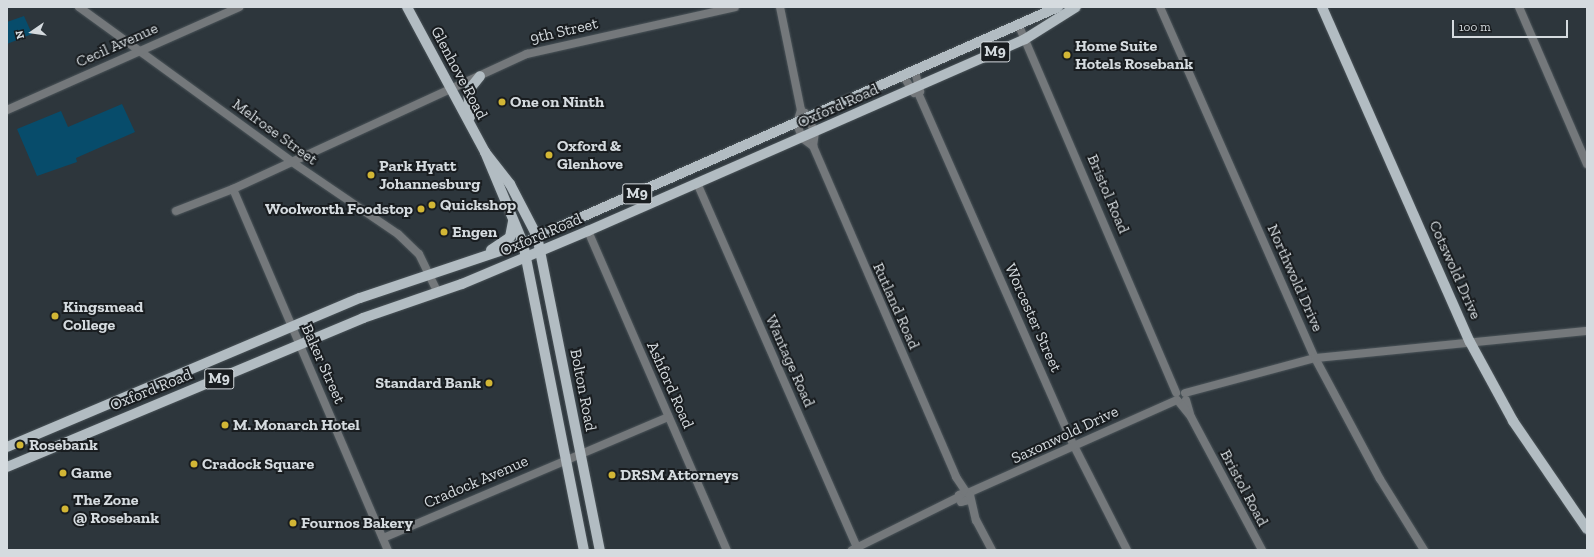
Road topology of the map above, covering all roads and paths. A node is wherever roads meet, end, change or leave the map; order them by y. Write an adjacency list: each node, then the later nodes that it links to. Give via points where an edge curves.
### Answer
1 (79, 7): 13 (street, Melrose Street)
2 (238, 7): 13 (street, Cecil Avenue)
3 (407, 7): 17 (main road, Glenhove Road)
4 (735, 7): 15 (street, 9th Street, via 536,50)
5 (780, 7): 21 (street)
6 (1058, 7): 11 (main road, Oxford Road / M9)
7 (1076, 7): 12 (main road, Oxford Road / M9)
8 (1160, 7): 47 (street, Northwold Drive)
9 (1322, 7): 45 (main road, Cotswold Drive)
10 (1519, 7): 30 (street)
11 (1019, 26): 12 (street, Bristol Road); 14 (main road, Oxford Road / M9)
12 (1025, 39): 19 (main road, Oxford Road / M9); 48 (street, Bristol Road)
13 (140, 50): 20 (street, Cecil Avenue); 29 (street, Melrose Street)
14 (915, 72): 16 (main road, Oxford Road / M9); 19 (street, Worcester Street)
15 (480, 76): 17 (street, 9th Street); 24 (main road, via 468,95)
16 (904, 77): 18 (street); 22 (main road, Oxford Road / M9)
17 (452, 89): 24 (main road, Glenhove Road); 29 (street, 9th Street)
18 (910, 90): 19 (main road, Oxford Road / M9); 25 (main road, Oxford Road / M9)
19 (920, 90): 50 (street, Worcester Street)
20 (7, 110)
21 (801, 110): 22 (street); 23 (street)
22 (810, 118): 23 (main road, Oxford Road / M9); 25 (street)
23 (797, 123): 26 (street); 36 (main road, Oxford Road / M9)
24 (473, 132): 28 (main road, Glenhove Road)
25 (815, 132): 26 (main road, Oxford Road / M9); 27 (street)
26 (802, 138): 27 (street); 31 (main road, Oxford Road / M9)
27 (812, 146): 55 (street, Rutland Road)
28 (485, 152): 33 (main road, Glenhove Road); 36 (main road, Glenhove Road, via 510,184)
29 (292, 162): 32 (street, 9th Street); 41 (street, Melrose Street, via 407,241 420,254)
30 (1587, 164)
31 (697, 184): 35 (main road, Oxford Road / M9); 58 (street, Wantage Road)
32 (233, 189): 34 (street, 9th Street); 43 (street, Baker Street)
33 (506, 201): 37 (main road, Glenhove Road); 40 (main road, via 513,232)
34 (176, 211)
35 (588, 231): 38 (main road, Oxford Road / M9); 49 (street, Ashford Road)
36 (537, 236): 37 (main road, Oxford Road / M9); 38 (main road, Bolton Road)
37 (523, 243): 39 (main road, Bolton Road); 40 (main road, Oxford Road / M9)
38 (541, 250): 39 (main road, Oxford Road / M9); 52 (main road, Bolton Road)
39 (527, 257): 42 (main road, Oxford Road / M9); 53 (main road, Bolton Road)
40 (476, 260): 41 (main road, Oxford Road / M9)
41 (432, 277): 42 (street, Melrose Street); 43 (main road, Oxford Road / M9, via 360,298)
42 (438, 293): 46 (main road, Oxford Road / M9, via 370,315)
43 (291, 327): 46 (street, Baker Street); 51 (main road, Oxford Road / M9)
44 (1587, 331): 45 (street, Saxonwold Drive)
45 (1470, 342): 47 (street, Saxonwold Drive); 56 (main road, Cotswold Drive, via 1513,421)
46 (300, 346): 54 (main road, Oxford Road / M9); 57 (street, Baker Street)
47 (1315, 358): 48 (street, Saxonwold Drive); 66 (street, Northwold Drive, via 1380,479)
48 (1181, 396): 50 (street, Saxonwold Drive); 65 (street, Bristol Road)
49 (668, 417): 52 (street, Cradock Avenue); 62 (street, Ashford Road)
50 (1074, 446): 55 (street, Saxonwold Drive); 64 (street, Worcester Street)
51 (7, 447)
52 (580, 453): 53 (street, Cradock Avenue); 61 (main road, Bolton Road)
53 (567, 458): 57 (street, Cradock Avenue); 60 (main road, Bolton Road)
54 (7, 467)
55 (964, 497): 58 (street, Saxonwold Drive); 63 (street, Rutland Road)
56 (1587, 529)
57 (383, 538): 59 (street, Baker Street)
58 (855, 549)
59 (388, 550)
60 (584, 550)
61 (600, 550)
62 (727, 550)
63 (992, 550)
64 (1127, 550)
65 (1262, 550)
66 (1424, 550)

